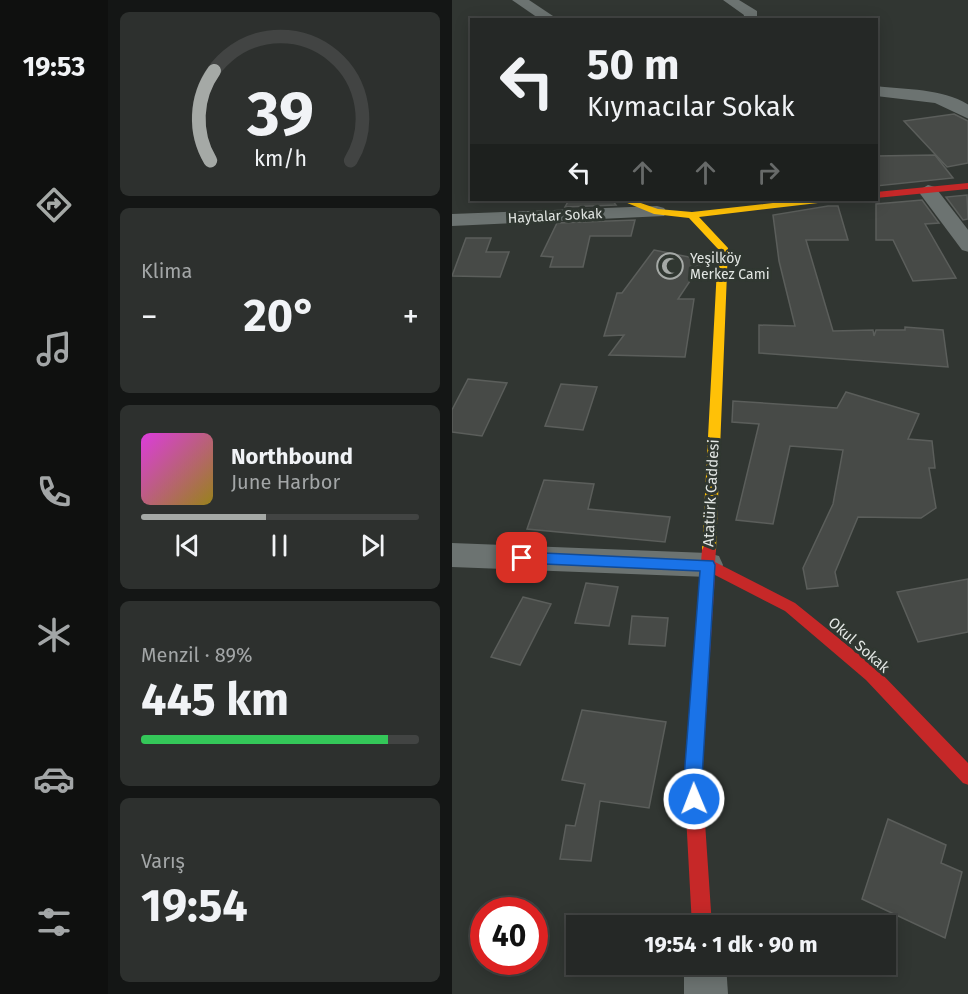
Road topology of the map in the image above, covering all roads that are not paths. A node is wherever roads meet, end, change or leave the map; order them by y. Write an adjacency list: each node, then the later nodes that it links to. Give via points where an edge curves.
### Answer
1 (519, 0): 3 (street)
2 (730, 0): 4 (street, via 752,14)
3 (549, 18)
4 (750, 18)
5 (878, 91): 6 (street, via 942,101 962,107)
6 (968, 114)
7 (968, 186): 8 (street)
8 (928, 191): 9 (street); 15 (street)
9 (878, 195)
10 (628, 201): 12 (street)
11 (810, 201): 13 (street)
12 (658, 212): 13 (street); 14 (street, Haytalar Sokak)
13 (692, 215): 17 (street, Atatürk Caddesi, via 723,248)
14 (452, 220)
15 (968, 246)
16 (452, 555): 17 (street)
17 (708, 565): 18 (street, Okul Sokak, via 790,607 872,675); 19 (street, Atatürk Caddesi, via 693,778)
18 (968, 777)
19 (701, 915)
20 (705, 975): 21 (street)
21 (706, 994)

